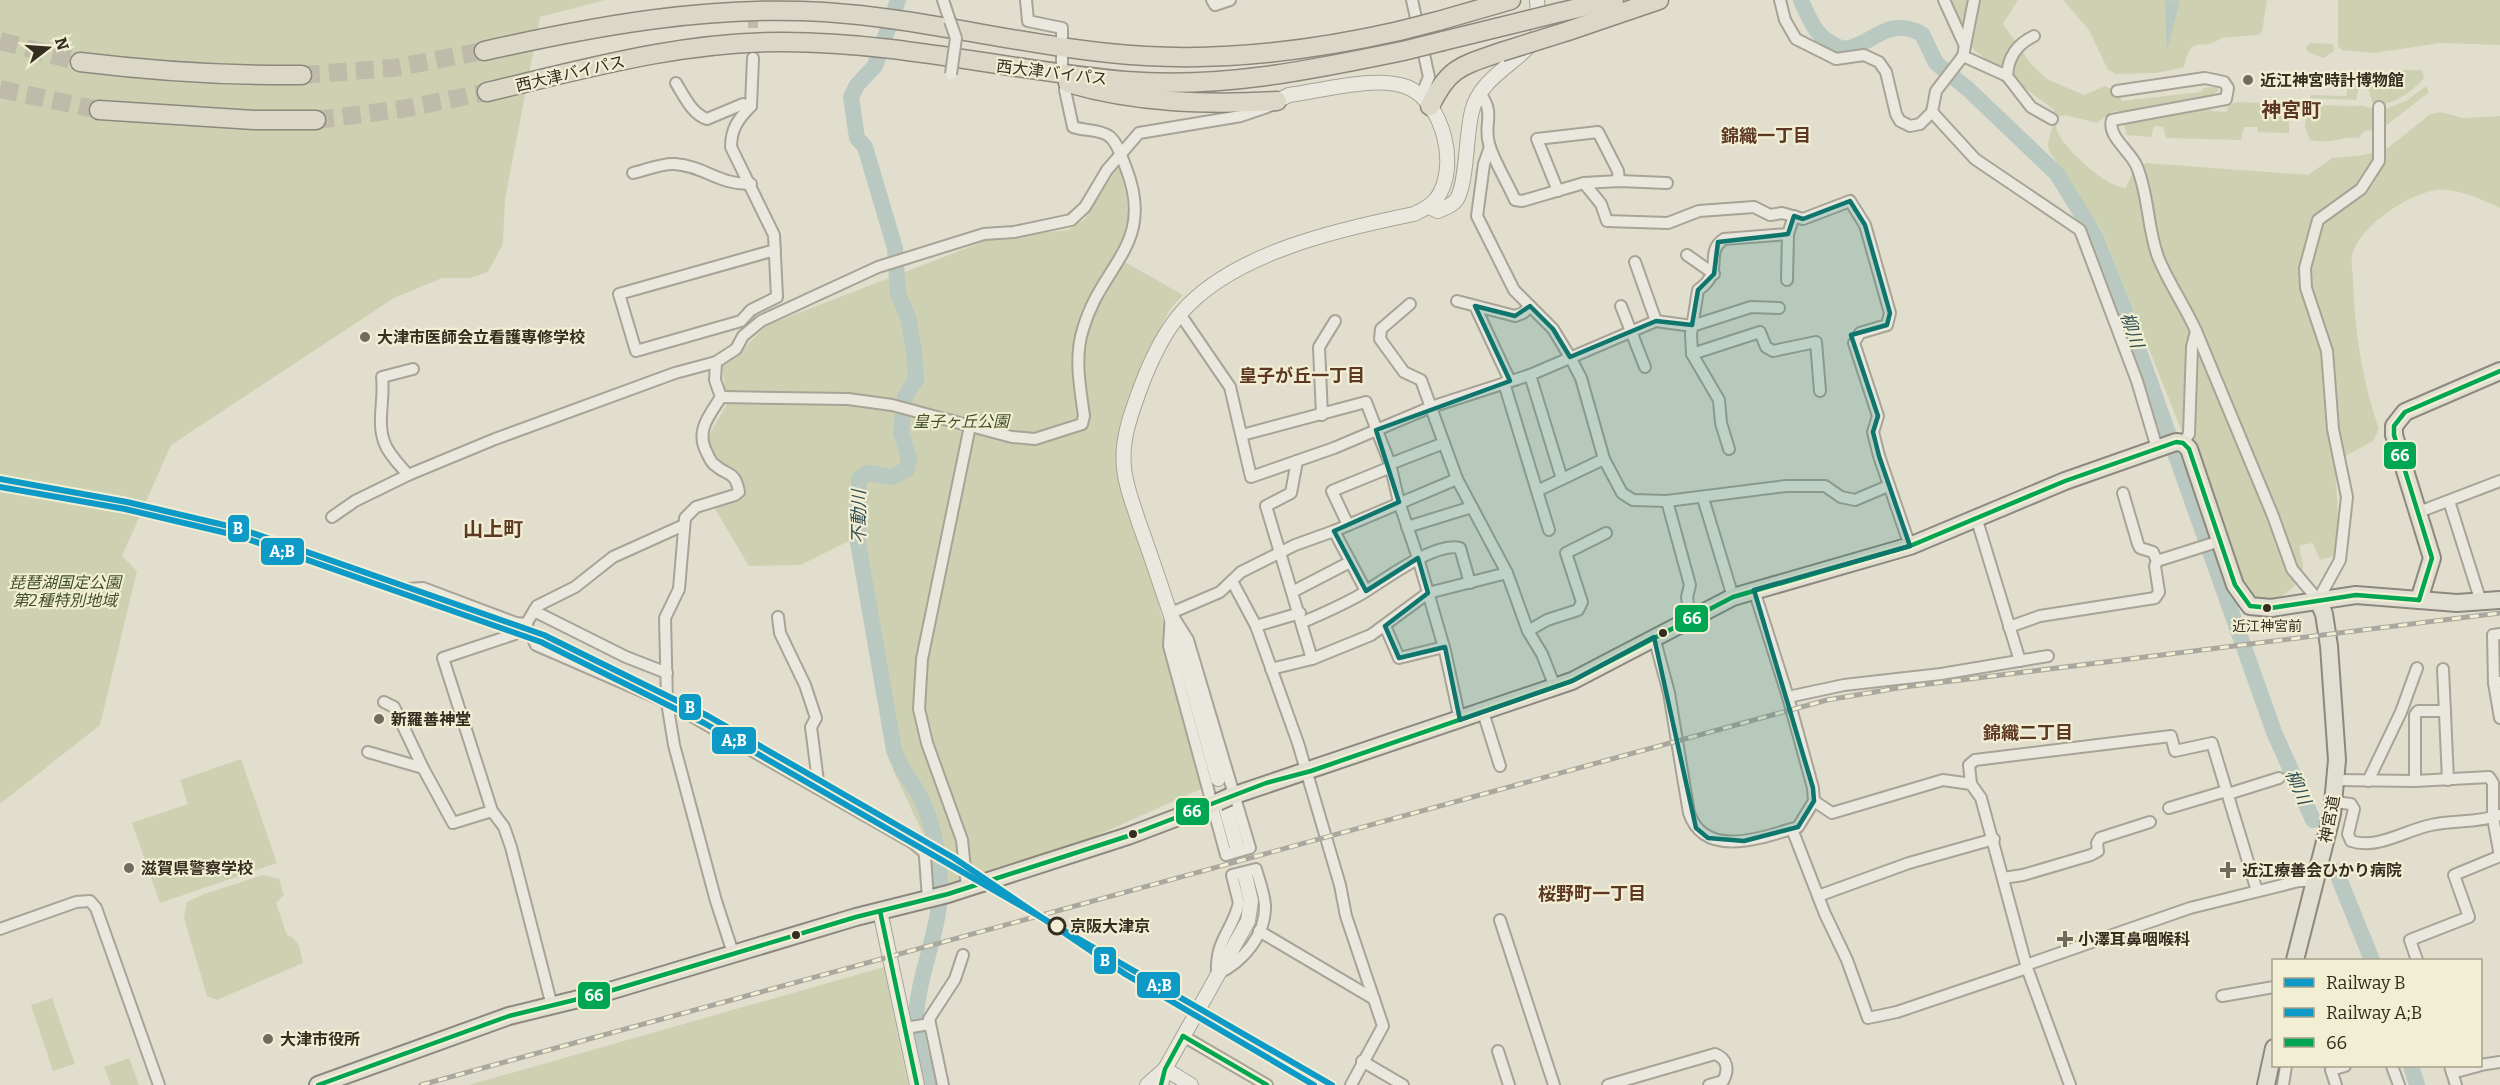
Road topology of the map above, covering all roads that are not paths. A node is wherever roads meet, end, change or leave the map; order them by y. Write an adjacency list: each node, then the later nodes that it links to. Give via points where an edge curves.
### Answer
1 (943, 0): 20 (street, bridge, via 956,38)
2 (1026, 0): 14 (street, via 1028,21 1062,27)
3 (1212, 0): 4 (street, via 1215,5)
4 (1230, 0)
5 (1412, 0): 29 (street, via 1429,77)
6 (1537, 0): 27 (street, via 1536,39)
7 (1614, 0): 19 (highway, 西大津バイパス, bridge, via 1403,51 1277,76 1228,81 1128,81)
8 (1659, 0): 29 (highway, bridge, via 1454,70)
9 (1779, 0): 33 (street, via 1796,39 1836,59 1864,55 1879,62 1903,124 1916,125)
10 (1944, 0): 16 (street)
11 (1974, 0): 16 (street)
12 (1506, 1): 15 (highway, 西大津バイパス, bridge, via 1399,31 1301,51 1245,57 1178,57 1074,48 907,21 815,12 728,12 569,31)
13 (2034, 36): 22 (street, via 2010,57)
14 (1062, 37)
15 (484, 51)
16 (1964, 52): 22 (street); 33 (street, via 1936,91)
17 (753, 58): 30 (street)
18 (80, 62): 21 (highway, via 233,76)
19 (1017, 69): 26 (highway, 西大津バイパス, via 907,51 785,42 716,45 656,54); 28 (highway, via 1098,92 1135,98 1228,104)
20 (951, 74)
21 (302, 75)
22 (2007, 76): 34 (street, via 2031,107)
23 (676, 83): 30 (street, via 700,117 707,119 743,104)
24 (1065, 90): 37 (street, via 1073,127 1110,137)
25 (2117, 91): 64 (street, via 2205,78 2224,82 2228,88 2226,99 2118,117 2110,126 2137,165 2159,257)
26 (487, 92)
27 (1480, 93): 36 (street, via 1488,104); 44 (street, via 1472,109 1457,199 1438,211)
28 (1277, 100): 29 (street, via 1365,84 1390,84 1407,87); 37 (street, via 1266,109 1241,116 1139,132)
29 (1426, 101): 44 (street, via 1438,122 1449,165 1443,185)
30 (750, 106): 42 (street, via 737,121 731,147)
31 (2379, 107): 123 (street, via 2379,161 2361,189 2318,220 2305,268 2306,288 2327,351 2333,429 2347,497 2340,560)
32 (99, 110): 35 (highway)
33 (1932, 112): 82 (street, via 1975,159 2080,230 2137,381)
34 (2052, 119)
35 (316, 120)
36 (1490, 147): 43 (street, via 1515,200); 55 (street, via 1477,216 1514,290)
37 (1120, 153): 65 (street, via 1085,207 1071,220 984,234 878,267 761,321); 78 (street, via 1134,195 1136,221 1132,238 1113,265 1078,346 1082,424 1035,439)
38 (633, 173): 42 (street, via 672,163 692,166 733,185)
39 (1620, 181): 40 (street); 41 (street); 43 (street, via 1598,132 1538,139)
40 (1584, 183): 43 (street); 45 (street, via 1601,204 1607,221 1668,223 1699,211 1754,207 1770,215)
41 (1667, 183)
42 (751, 184): 47 (street, via 771,228)
43 (1558, 191)
44 (1429, 207): 58 (street, via 1313,239 1249,264 1195,299)
45 (1794, 216): 46 (street); 91 (street, via 1803,219 1850,201 1865,225 1890,313 1887,325 1860,333 1854,343 1878,416 1873,432)
46 (1788, 234): 50 (street, via 1724,238 1714,250); 51 (street)
47 (775, 250): 61 (street, via 777,297); 61 (street, via 619,294 636,351)
48 (1687, 255): 50 (street)
49 (1635, 262): 60 (street)
50 (1714, 274): 62 (street, via 1698,290)
51 (1787, 280)
52 (1457, 301): 54 (street)
53 (1410, 304): 76 (street, via 1381,329 1380,339 1404,372 1421,380)
54 (1475, 306): 55 (street, via 1515,316); 73 (street)
55 (1530, 306): 67 (street, via 1553,328)
56 (1621, 306): 63 (street)
57 (1779, 308): 62 (street, via 1751,307)
58 (1180, 314): 80 (street, via 1230,387); 128 (street, via 1155,352 1127,424 1124,445 1129,491)
59 (1335, 321): 77 (street, via 1319,346)
60 (1656, 321): 62 (street); 63 (street)
61 (735, 323): 65 (street)
62 (1692, 326): 66 (street)
63 (1630, 331): 67 (street); 69 (street)
64 (2196, 331): 82 (street, via 2192,347 2190,434); 123 (street, via 2292,569)
65 (743, 336): 68 (street, via 736,349)
66 (1692, 354): 74 (street, via 1760,332 1766,347 1773,351 1816,342); 83 (street, via 1719,400)
67 (1570, 357): 72 (street); 84 (street, via 1581,378)
68 (716, 362): 75 (street); 87 (street, via 675,373)
69 (1645, 367)
70 (413, 369): 87 (street, via 382,377 381,428 385,446)
71 (2500, 371): 99 (main road, via 2415,406 2394,426)
72 (1530, 375): 73 (street); 89 (street)
73 (1507, 382): 76 (street); 92 (street)
74 (1820, 391)
75 (721, 397): 78 (street, via 848,399 892,405); 102 (street, via 703,425 701,442 714,465 737,481 739,492 696,507 685,518)
76 (1431, 407): 79 (street); 81 (street)
77 (1322, 415): 79 (street, via 1365,402); 80 (street)
78 (970, 426): 183 (street, via 922,659 919,709 927,743 962,840)
79 (1376, 430): 85 (street); 86 (street)
80 (1242, 435): 85 (street, via 1251,477)
81 (1444, 443): 86 (street); 88 (street)
82 (2170, 445): 101 (main road); 108 (main road, via 2189,449)
83 (1729, 449)
84 (1605, 459): 89 (street); 95 (street, via 1622,493 1633,500)
85 (1297, 461): 110 (street, via 1291,493 1266,506)
86 (1390, 465): 97 (street); 103 (street, via 1332,491)
87 (408, 475): 100 (street)
88 (1457, 479): 97 (street); 98 (street)
89 (1562, 479): 92 (street)
90 (2500, 481): 96 (street)
91 (1888, 486): 94 (street, via 1855,500 1841,497 1825,486 1786,486); 109 (street)
92 (1537, 491): 105 (street)
93 (2123, 493): 112 (street, via 2138,544 2153,552)
94 (1703, 498): 95 (street); 122 (street)
95 (1667, 501): 131 (street, via 1690,585 1686,597)
96 (2449, 501): 99 (street); 126 (street)
97 (1399, 502): 103 (street); 104 (street)
98 (1472, 507): 104 (street); 114 (street)
99 (2420, 512): 124 (main road, via 2432,558)
100 (332, 517)
101 (1976, 517): 109 (main road); 135 (street)
102 (684, 525): 127 (street, via 613,558); 146 (street, via 679,589 665,618)
103 (1348, 525): 106 (street)
104 (1407, 527): 111 (street)
105 (1549, 530)
106 (1334, 531): 110 (street); 113 (street)
107 (1606, 533): 136 (street, via 1566,553 1582,602 1578,610 1547,620)
108 (2217, 542): 112 (street); 123 (main road, via 2235,585 2250,606 2263,609)
109 (1910, 546): 118 (main road)
110 (1278, 553): 115 (street, via 1241,572); 119 (street)
111 (1418, 558): 116 (street, via 1454,546 1460,548); 120 (street); 121 (street)
112 (2157, 561): 135 (street, via 2159,592 2155,598 2040,616)
113 (1350, 562): 119 (street); 120 (street)
114 (1507, 573): 116 (street); 136 (street)
115 (1232, 581): 128 (street, via 1220,592); 133 (street)
116 (1470, 583): 121 (street)
117 (407, 589): 132 (street, via 423,588)
118 (1754, 590): 122 (main road); 149 (street)
119 (1294, 591): 130 (street)
120 (1366, 591): 130 (street, via 1336,608)
121 (1428, 593): 134 (street); 139 (street)
122 (1733, 597): 131 (main road)
123 (2318, 600): 124 (main road, via 2356,595); 162 (main road, 神宮道, via 2314,615 2318,646 2329,676 2338,741)
124 (2419, 600): 126 (main road)
125 (2500, 600): 126 (main road)
126 (2481, 602)
127 (534, 611): 132 (street); 146 (street)
128 (1171, 613): 161 (street); 169 (street, via 1188,640); 169 (street, via 1169,646)
129 (778, 617): 167 (street, via 780,633 816,718 811,727)
130 (1302, 617): 133 (street); 141 (street)
131 (1690, 618): 138 (main road)
132 (526, 624): 151 (street, via 536,645); 173 (street, via 515,633 443,658)
133 (1256, 626): 144 (street)
134 (1385, 626): 139 (street, via 1399,658); 141 (street)
135 (2009, 627): 142 (street)
136 (1528, 632): 148 (street)
137 (2500, 634): 147 (street, via 2493,635)
138 (1654, 637): 148 (main road); 176 (street, via 1669,693 1689,813 1696,828 1708,838 1736,841)
139 (1444, 648): 155 (street)
140 (2048, 656): 142 (street)
141 (1312, 659): 144 (street)
142 (2020, 660): 149 (street, via 1844,685)
143 (2417, 668): 164 (street)
144 (1271, 669): 159 (street)
145 (2443, 669): 152 (street)
146 (667, 673): 151 (street)
147 (2497, 683): 154 (street)
148 (1555, 687): 153 (main road)
149 (1788, 697): 170 (street)
150 (384, 702): 158 (street, via 394,707)
151 (667, 702): 167 (street); 192 (street, via 674,745)
152 (2445, 711): 163 (street); 165 (street, via 2418,711 2415,715)
153 (1483, 712): 155 (main road); 157 (street)
154 (2500, 718)
155 (1460, 720): 159 (main road)
156 (368, 752): 158 (street)
157 (1500, 766)
158 (423, 768): 173 (street, via 453,823)
159 (1306, 772): 169 (main road); 199 (street, via 1346,916)
160 (2279, 778): 168 (street)
161 (1218, 779)
162 (2336, 780): 164 (street); 171 (main road, 神宮道)
163 (2448, 780): 165 (street); 174 (street, via 2489,777)
164 (2368, 781): 165 (street)
165 (2415, 782)
166 (1971, 784): 168 (street, via 1969,765 1975,760 2171,736 2175,751 2212,742); 170 (street, via 1953,780 1934,782 1832,813); 177 (street, via 1981,798)
167 (819, 789): 186 (street, via 924,852)
168 (2227, 792): 172 (street); 184 (street)
169 (1224, 801): 169 (street, via 1226,855 1250,848); 178 (street); 183 (main road)
170 (1814, 801): 176 (street, via 1798,827)
171 (2334, 802): 174 (street, via 2354,808 2348,834 2355,843 2373,843 2431,825); 182 (main road, 神宮道)
172 (2169, 808)
173 (492, 811): 200 (street, via 504,826 511,847)
174 (2496, 817): 179 (street)
175 (2150, 822): 181 (street, via 2100,838 2096,853)
176 (1792, 829): 185 (street)
177 (1994, 839): 181 (street); 185 (street, via 1909,863)
178 (1237, 847)
179 (2500, 856): 194 (street, via 2454,875 2469,917 2410,940)
180 (1245, 875): 196 (street, via 1250,915)
181 (2003, 878): 195 (street)
182 (2315, 881): 184 (street); 193 (main road, 神宮道)
183 (967, 887): 186 (main road)
184 (2257, 891): 195 (street, via 2190,908)
185 (1818, 896): 195 (street, via 1848,960 1868,1018 1897,1012)
186 (929, 899): 187 (main road)
187 (880, 911): 192 (main road); 202 (street)
188 (1500, 920): 225 (street)
189 (0, 929): 214 (street, via 76,902 90,901 96,908)
190 (1259, 931): 196 (street, via 1243,957); 196 (street, via 1265,904 1256,868 1232,875 1239,903 1216,958); 199 (street)
191 (963, 955): 201 (street, via 955,979 930,1013)
192 (734, 956): 200 (main road)
193 (2295, 959)
194 (2416, 959)
195 (2026, 967): 228 (street)
196 (1217, 974): 203 (street)
197 (2272, 987): 198 (street)
198 (2222, 996)
199 (1374, 999): 205 (street, via 1383,1026)
200 (552, 1006): 215 (main road, via 478,1026)
201 (929, 1024): 202 (street); 217 (street)
202 (905, 1028): 216 (street)
203 (1184, 1036): 212 (street); 221 (street)
204 (1498, 1051): 224 (street)
205 (1362, 1061): 222 (street); 223 (street)
206 (2500, 1062): 207 (street)
207 (2482, 1065)
208 (2273, 1067): 229 (main road)
209 (2278, 1067): 230 (street)
210 (2340, 1067): 231 (street, via 2331,1071)
211 (2393, 1067): 232 (street)
212 (1165, 1069): 218 (street); 219 (street); 220 (street)
213 (2451, 1069): 233 (street)
214 (159, 1085)
215 (318, 1085)
216 (917, 1085)
217 (943, 1085)
218 (1147, 1085)
219 (1161, 1085)
220 (1191, 1085)
221 (1267, 1085)
222 (1351, 1085)
223 (1403, 1085)
224 (1509, 1085)
225 (1554, 1085)
226 (1608, 1085): 227 (street, via 1715,1054 1722,1056 1727,1073 1723,1081)
227 (1709, 1085)
228 (2070, 1085)
229 (2266, 1085)
230 (2283, 1085)
231 (2336, 1085)
232 (2399, 1085)
233 (2456, 1085)

